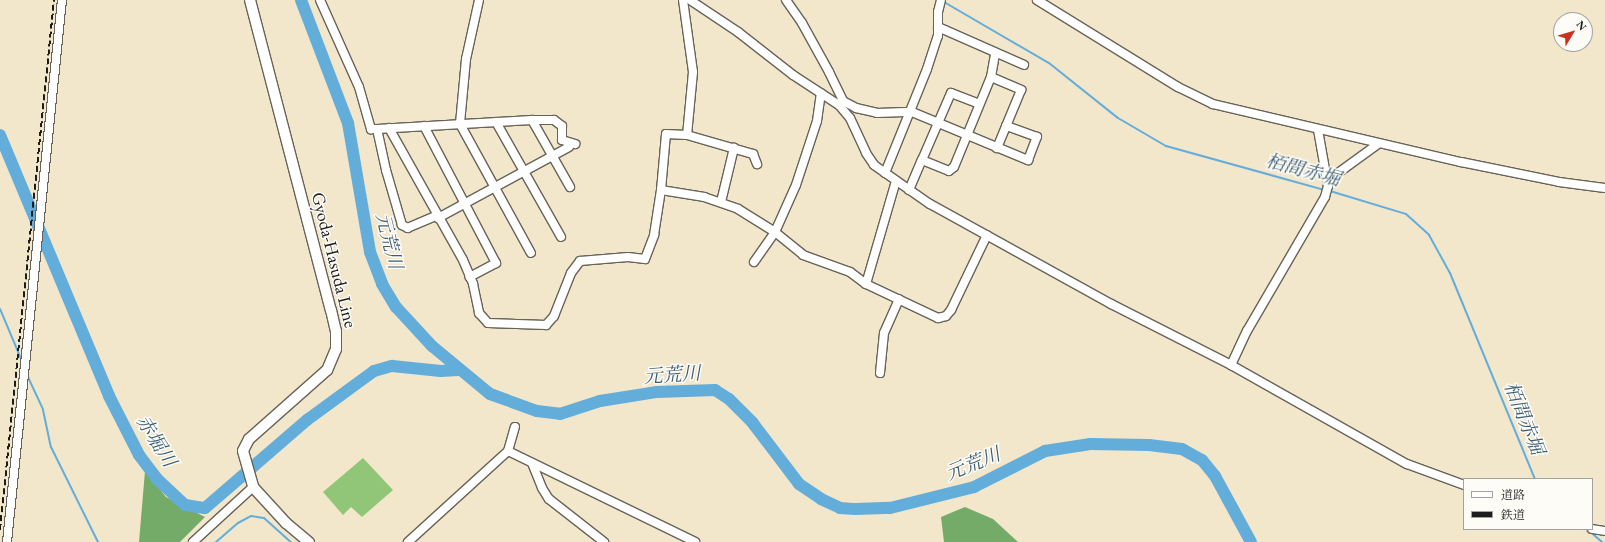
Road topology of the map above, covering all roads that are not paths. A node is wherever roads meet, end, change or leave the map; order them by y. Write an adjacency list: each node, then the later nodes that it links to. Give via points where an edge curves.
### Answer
1 (62, 0): 64 (street)
2 (250, 0): 60 (main road, Gyoda-Hasuda Line, via 336,331 336,349 328,370 249,439 243,451)
3 (320, 0): 25 (street, via 359,87 371,129)
4 (479, 0): 20 (street, via 466,59)
5 (683, 0): 28 (street, via 693,72)
6 (690, 0): 14 (street)
7 (786, 0): 15 (street, via 802,23)
8 (1037, 0): 26 (street, via 1178,87 1212,104)
9 (940, 3): 10 (street)
10 (938, 27): 11 (street); 17 (street, via 938,36)
11 (995, 54): 12 (street); 13 (street)
12 (1024, 65)
13 (991, 77): 16 (street); 23 (street, via 1020,90)
14 (821, 92): 15 (street); 47 (street, via 817,121 796,185)
15 (841, 103): 17 (street, via 877,113); 36 (street, via 870,160)
16 (979, 104): 21 (street, via 951,93); 27 (street)
17 (912, 112): 21 (street); 36 (street)
18 (532, 120): 19 (street); 32 (street); 32 (street, via 554,120 562,126 562,140 572,146)
19 (496, 122): 20 (street); 35 (street)
20 (460, 124): 22 (street); 40 (street)
21 (938, 124): 27 (street); 33 (street)
22 (424, 126): 24 (street); 45 (street)
23 (1006, 126): 31 (street); 31 (street, via 1037,137 1028,160)
24 (389, 128): 25 (street); 46 (street)
25 (377, 129): 46 (street, via 402,225 408,228)
26 (1318, 130): 29 (street); 38 (street)
27 (967, 134): 31 (street); 33 (street, via 951,170)
28 (687, 135): 30 (street); 42 (street, via 666,134)
29 (1378, 144): 38 (street); 41 (street, via 1560,182)
30 (734, 148): 34 (street, via 753,154); 44 (street)
31 (997, 148)
32 (552, 156): 35 (street); 39 (street)
33 (922, 160): 43 (street)
34 (757, 164)
35 (524, 171): 40 (street); 49 (street)
36 (885, 173): 37 (street)
37 (896, 181): 43 (street); 53 (street)
38 (1327, 183): 55 (street, via 1325,198 1247,331)
39 (570, 186)
40 (495, 187): 45 (street); 50 (street)
41 (1605, 188)
42 (661, 190): 44 (street); 52 (street, via 654,234 647,258 644,260 628,257 577,263 554,316 546,325 488,323 479,313)
43 (909, 190): 48 (street)
44 (721, 202): 47 (street, via 754,217)
45 (465, 203): 46 (street); 52 (street, via 496,263)
46 (438, 217): 52 (street)
47 (775, 232): 51 (street); 53 (street, via 803,255 850,272)
48 (987, 235): 54 (street, via 963,288 946,316 938,318); 55 (street, via 1111,304)
49 (561, 237)
50 (531, 253)
51 (754, 262)
52 (470, 276)
53 (866, 284): 54 (street)
54 (899, 299): 56 (street, via 884,333)
55 (1230, 365): 61 (street, via 1407,464)
56 (880, 373)
57 (515, 427): 58 (street)
58 (508, 451): 59 (street); 67 (street)
59 (532, 462): 68 (street, via 549,499); 69 (street)
60 (253, 484): 65 (street); 66 (main road, Gyoda-Hasuda Line, via 286,523)
61 (1463, 485)
62 (1593, 529): 63 (street)
63 (1605, 531)
64 (7, 542)
65 (193, 542)
66 (309, 542)
67 (408, 542)
68 (604, 542)
69 (695, 542)

